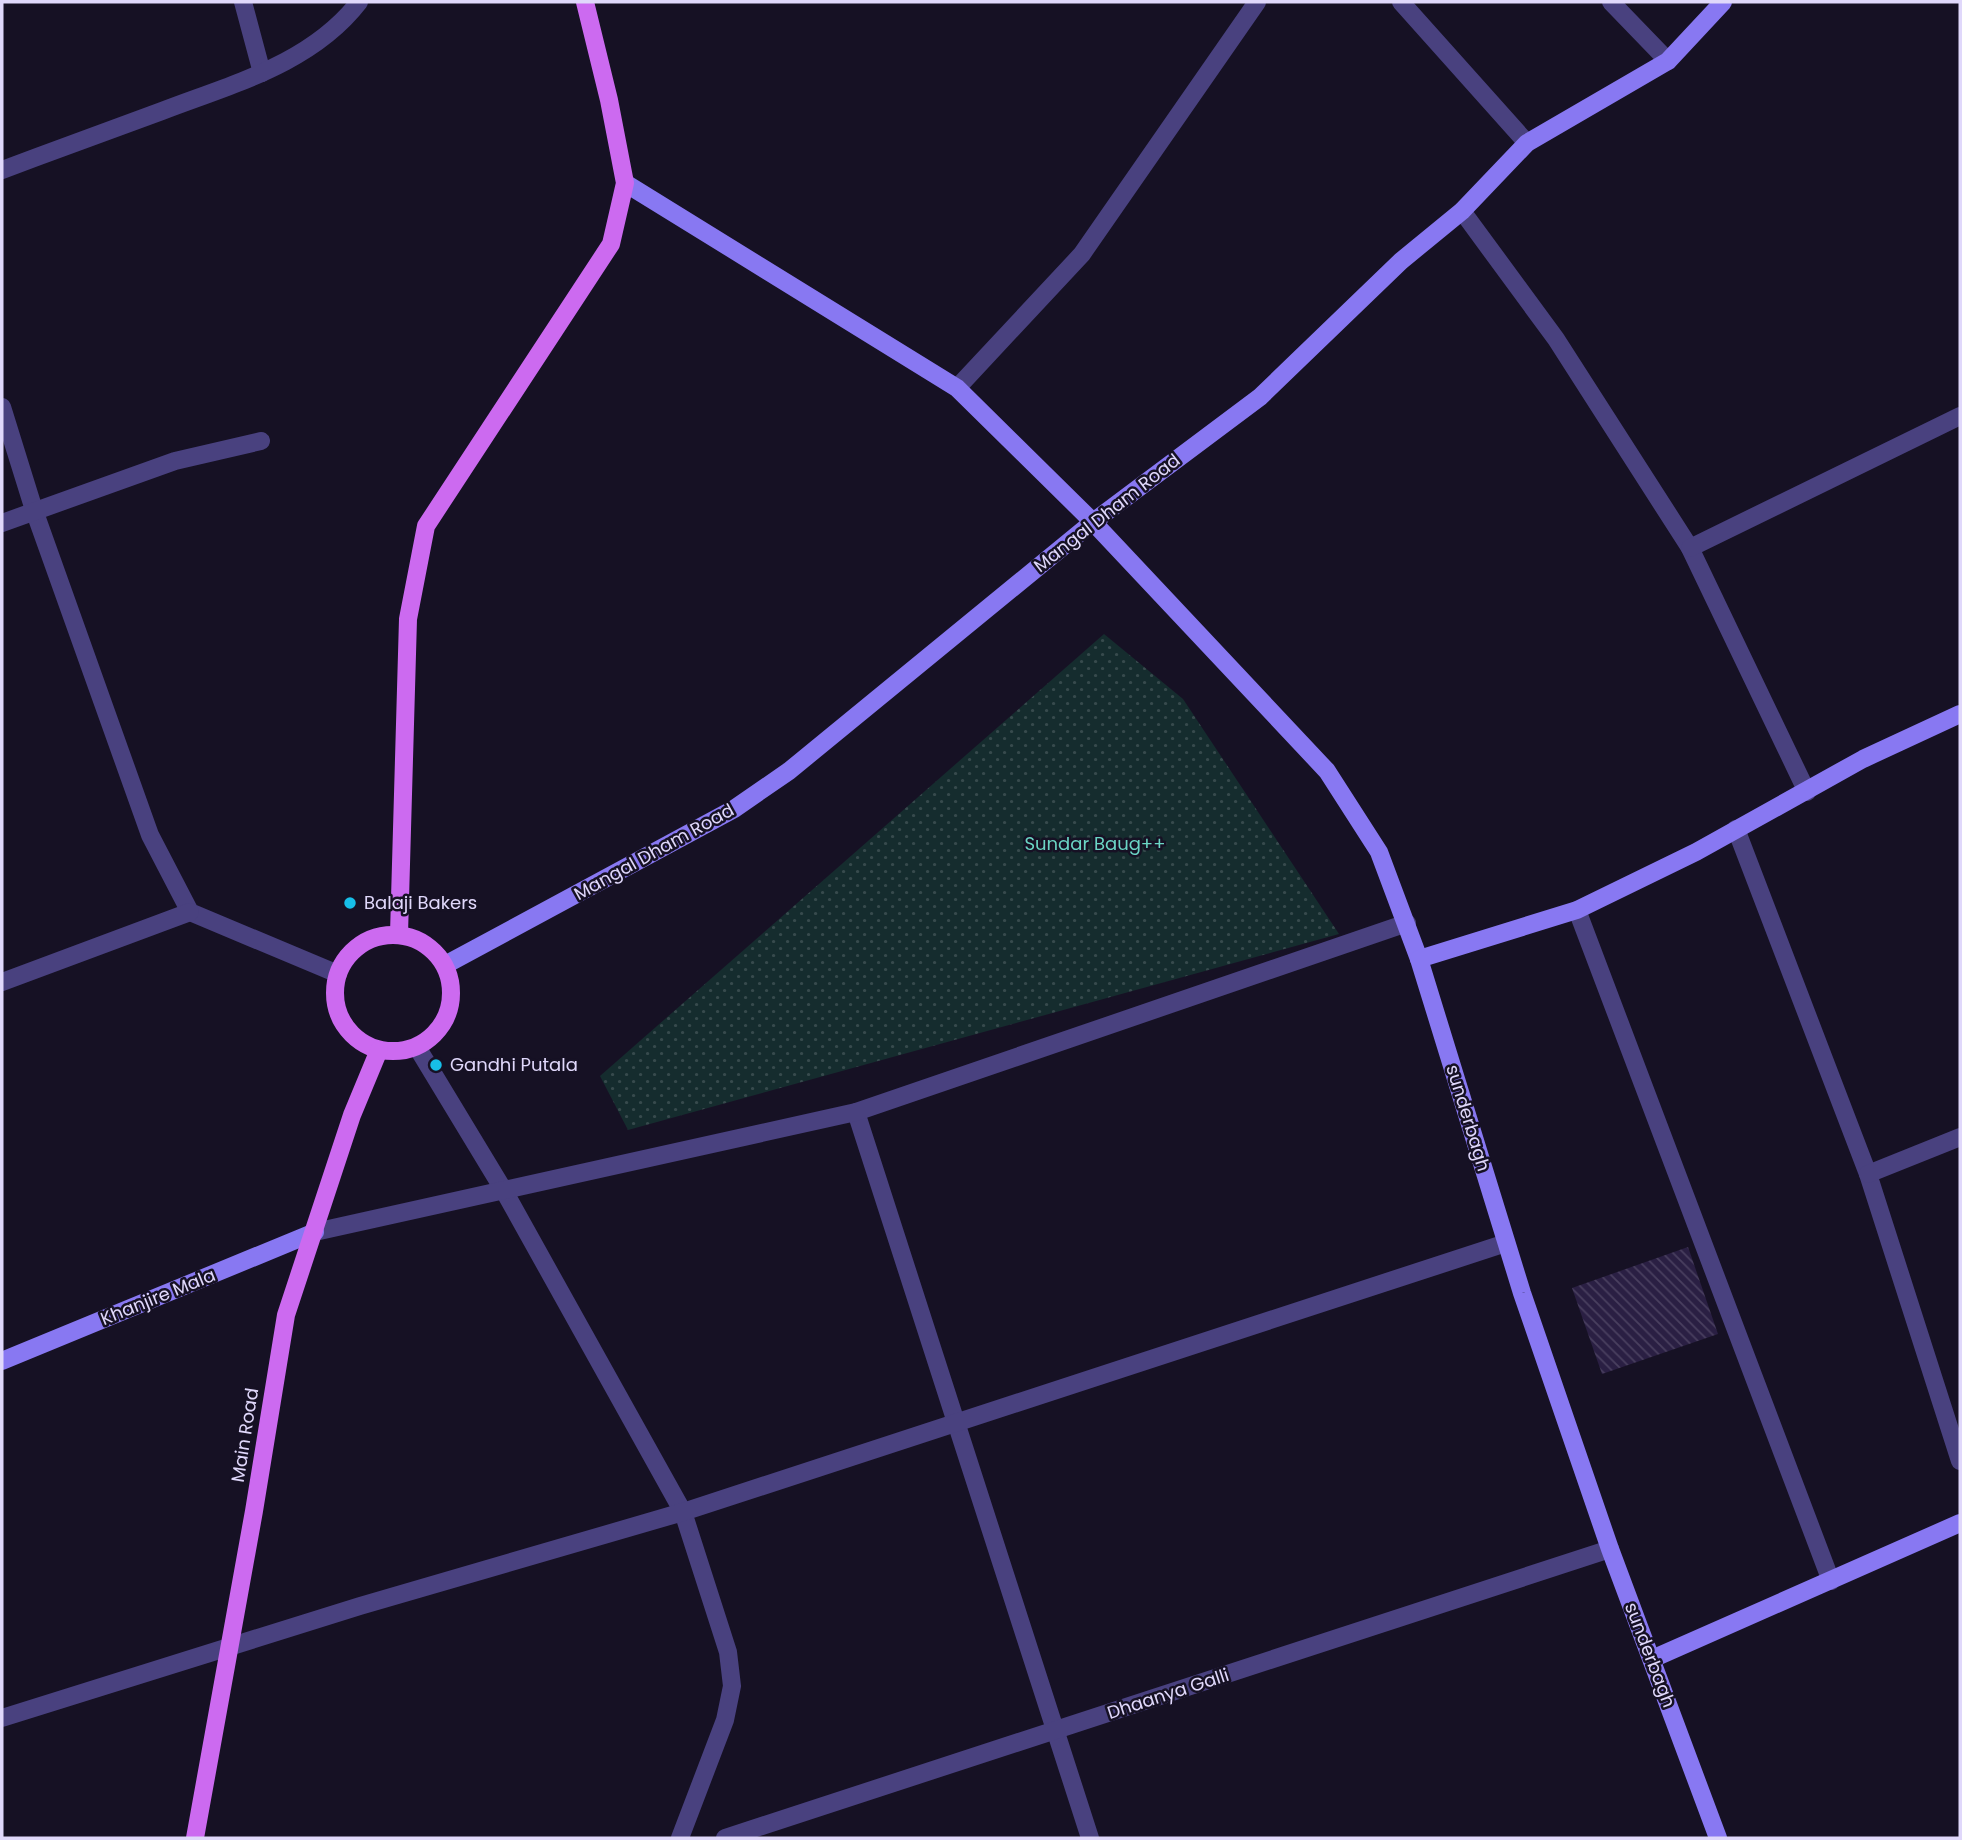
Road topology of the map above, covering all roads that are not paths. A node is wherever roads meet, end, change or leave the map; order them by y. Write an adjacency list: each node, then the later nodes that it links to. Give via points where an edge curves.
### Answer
1 (243, 2): 9 (street)
2 (359, 2): 9 (street, via 304,52)
3 (585, 2): 12 (main road)
4 (1257, 2): 14 (street, via 1082,254)
5 (1401, 2): 10 (street)
6 (1611, 2): 8 (street)
7 (1723, 2): 8 (main road, Mangal Dham Road)
8 (1668, 61): 10 (main road, Mangal Dham Road)
9 (262, 73): 11 (street)
10 (1527, 143): 13 (main road, Mangal Dham Road)
11 (2, 170)
12 (625, 183): 14 (main road, sunderbagh); 28 (main road, via 611,244 426,526 408,619)
13 (1462, 211): 19 (main road, Mangal Dham Road, via 1401,261 1260,397); 21 (street, via 1556,339)
14 (957, 388): 19 (main road, sunderbagh)
15 (2, 407): 18 (street)
16 (1960, 416): 21 (street)
17 (261, 441): 18 (street, via 175,461)
18 (34, 510): 20 (street); 26 (street, via 150,835)
19 (1093, 522): 27 (main road, sunderbagh, via 1327,771 1378,852); 30 (main road, Mangal Dham Road, via 789,771 734,809)
20 (2, 523)
21 (1690, 548): 23 (street)
22 (1960, 714): 23 (main road)
23 (1807, 792): 24 (main road)
24 (1736, 829): 25 (main road); 37 (street)
25 (1577, 910): 29 (main road); 47 (street)
26 (190, 912): 31 (street); 32 (street)
27 (1407, 923): 29 (main road, sunderbagh); 35 (street)
28 (399, 934): 30 (main road, via 417,939); 31 (main road, via 361,943)
29 (1419, 959): 40 (main road, sunderbagh)
30 (445, 965): 33 (main road, via 451,984 445,1021)
31 (338, 974): 34 (main road, via 334,993 347,1029)
32 (2, 982)
33 (417, 1047): 34 (main road); 38 (street)
34 (379, 1050): 39 (main road, Main Road, via 352,1115)
35 (856, 1112): 38 (street); 42 (street)
36 (1960, 1137): 37 (street)
37 (1868, 1174): 43 (street)
38 (503, 1189): 39 (street); 44 (street)
39 (315, 1232): 41 (main road, Khanjire Mala); 48 (main road, Main Road, via 286,1315)
40 (1506, 1243): 42 (street); 46 (main road, sunderbagh)
41 (2, 1361)
42 (959, 1424): 44 (street); 51 (street)
43 (1960, 1461)
44 (683, 1512): 48 (street, via 360,1606); 53 (street, via 728,1652 732,1686 725,1720)
45 (1960, 1523): 47 (main road)
46 (1609, 1549): 49 (main road, sunderbagh); 51 (street, Dhaanya Galli)
47 (1832, 1581): 49 (main road)
48 (227, 1650): 50 (street); 52 (main road, Main Road)
49 (1652, 1659): 56 (main road, sunderbagh)
50 (2, 1718)
51 (1054, 1731): 54 (street, Dhaanya Galli); 55 (street)
52 (195, 1838)
53 (680, 1838)
54 (725, 1838)
55 (1090, 1838)
56 (1718, 1838)

